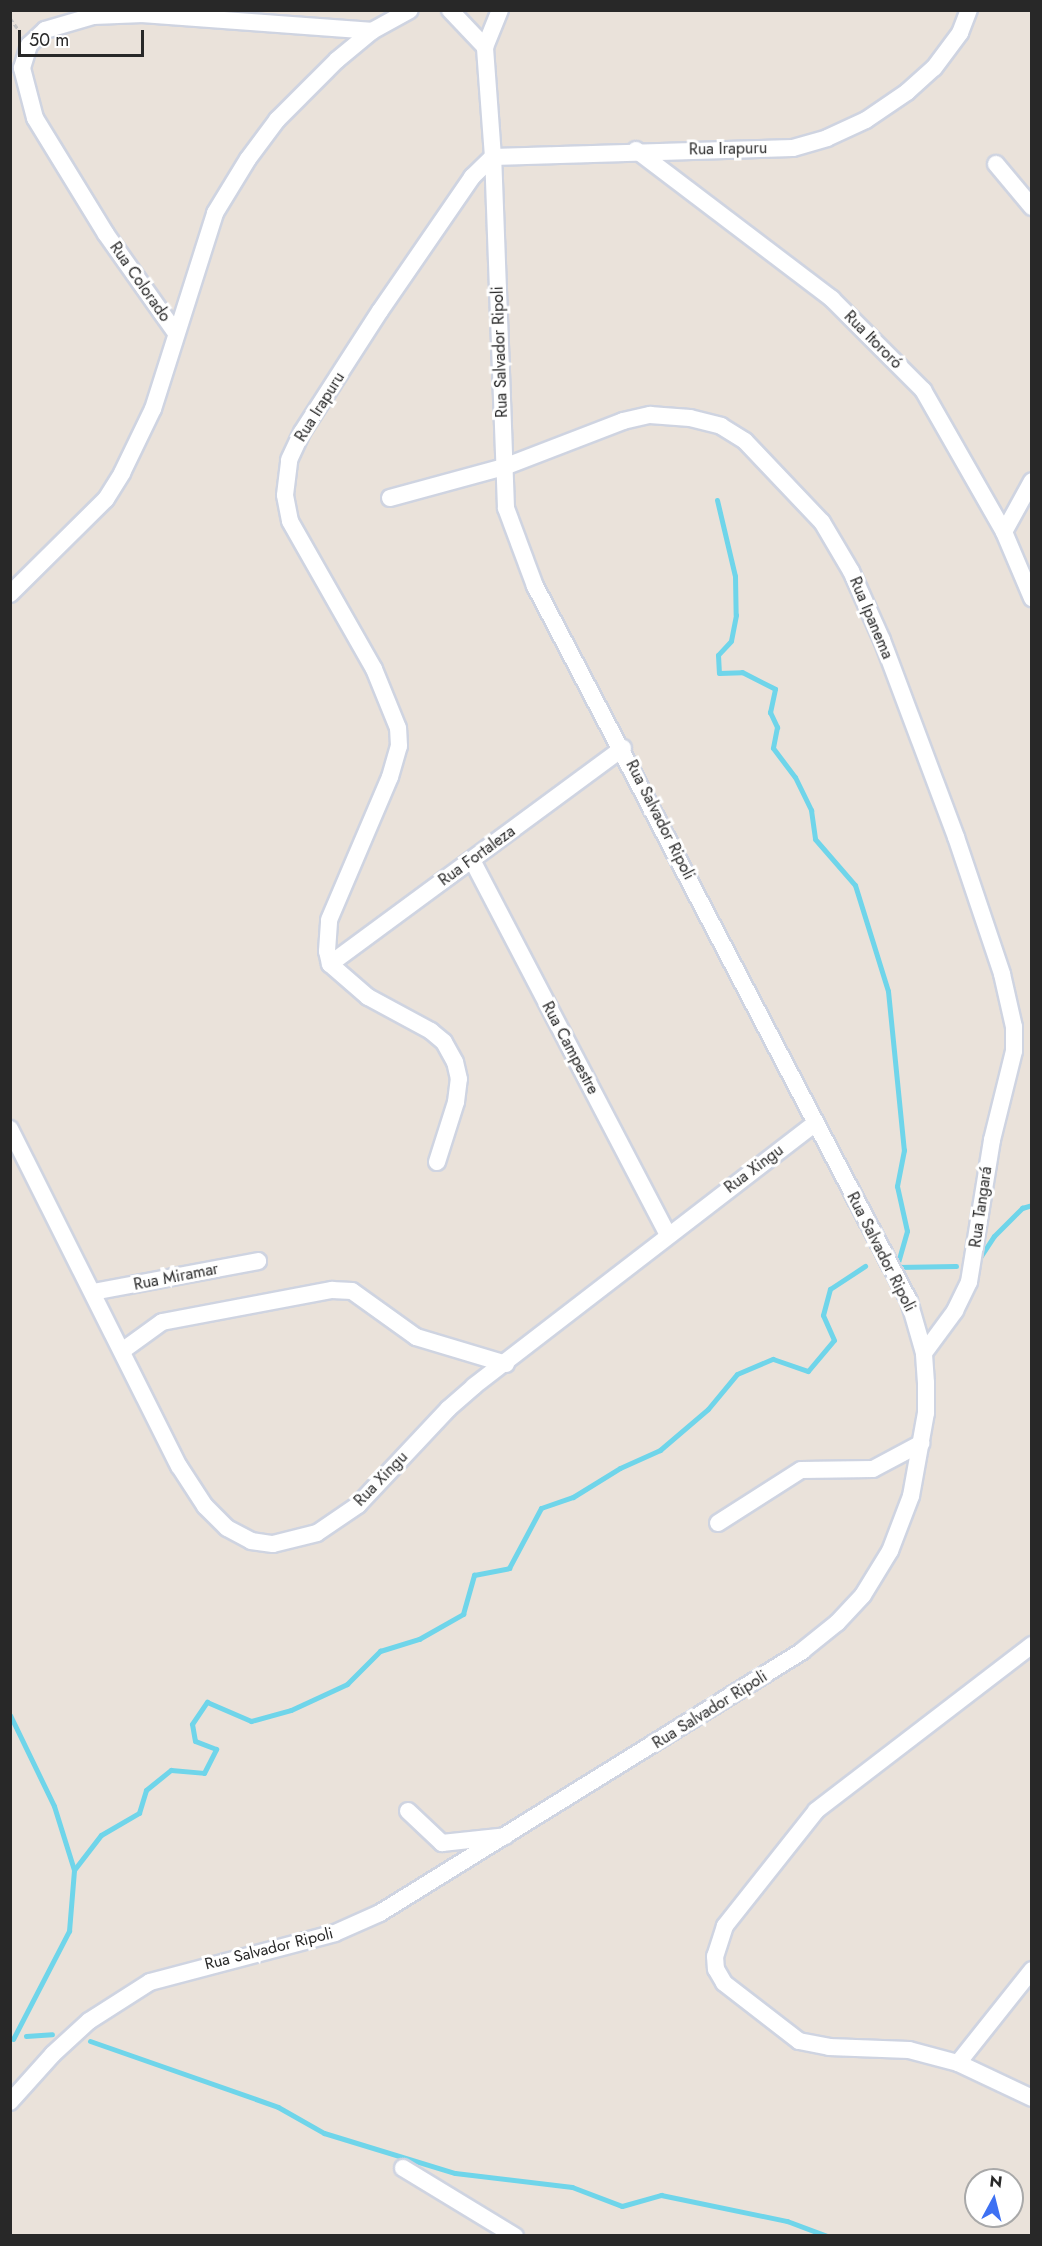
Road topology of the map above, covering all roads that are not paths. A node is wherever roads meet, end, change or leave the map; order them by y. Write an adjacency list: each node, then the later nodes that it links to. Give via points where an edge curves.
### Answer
1 (410, 10): 5 (street)
2 (450, 10): 6 (street)
3 (500, 10): 6 (street, Rua Salvador Ripoli)
4 (969, 10): 7 (street, Rua Irapuru, via 953,42 907,92 866,120 827,138 793,148)
5 (372, 31): 11 (street, via 305,90 248,159 214,213); 11 (street, Rua Colorado, via 144,14 103,15 63,22 45,30 29,45 22,68 35,118 106,234)
6 (485, 47): 8 (street, Rua Salvador Ripoli)
7 (636, 150): 8 (street, Rua Irapuru); 15 (street, Rua Itororó, via 832,299 923,390)
8 (493, 157): 12 (street, Rua Salvador Ripoli); 20 (street, Rua Irapuru, via 472,177 380,311 302,432 289,460 285,495 290,521 374,669 398,728 399,746 390,777 329,920)
9 (996, 164): 10 (street)
10 (1032, 207)
11 (176, 333): 16 (street, Rua Colorado, via 153,409 117,482 106,499)
12 (504, 467): 14 (street, Rua Ipanema); 18 (street, Rua Salvador Ripoli, via 506,508 521,557); 22 (street, Rua Ipanema, via 623,421 650,415 690,418 721,426 745,441 822,522 851,571 882,640 956,837 1005,984 1014,1027)
13 (1032, 481): 15 (street)
14 (390, 498)
15 (1004, 532): 17 (street, Rua Itororó)
16 (10, 594)
17 (1032, 597)
18 (623, 748): 19 (street, Rua Fortaleza); 23 (street, Rua Salvador Ripoli)
19 (472, 860): 20 (street, Rua Fortaleza); 26 (street, Rua Campestre)
20 (330, 964): 25 (street, via 368,997 431,1031 450,1052 459,1079)
21 (1032, 1046): 22 (street)
22 (1014, 1051): 30 (street, Rua Tangará, via 992,1140 969,1282 956,1311)
23 (815, 1123): 26 (street, Rua Xingu); 30 (street, Rua Salvador Ripoli, via 909,1301)
24 (10, 1129): 28 (street, Rua Xingu)
25 (437, 1162)
26 (668, 1235): 31 (street, Rua Xingu)
27 (258, 1261): 28 (street, Rua Miramar)
28 (93, 1292): 29 (street, Rua Xingu)
29 (122, 1351): 31 (street, via 162,1322 332,1290 352,1291 416,1337); 31 (street, Rua Xingu, via 178,1466 205,1506 226,1528 251,1541 273,1544 317,1533 358,1505 448,1409)
30 (924, 1353): 32 (street, Rua Salvador Ripoli, via 926,1413)
31 (506, 1364)
32 (922, 1443): 33 (street, via 873,1469 801,1470); 36 (street, Rua Salvador Ripoli, via 911,1496 890,1551 863,1595 837,1623 802,1651)
33 (718, 1523)
34 (1032, 1645): 38 (street, via 816,1811 754,1886 717,1942 716,1969 724,1983 799,2041 829,2047 909,2050)
35 (408, 1811): 36 (street, via 442,1843)
36 (507, 1836): 40 (street, Rua Salvador Ripoli, via 380,1913 336,1933 150,1982 89,2021)
37 (1032, 1970): 38 (street)
38 (958, 2063): 39 (street)
39 (1032, 2098)
40 (10, 2102)
41 (403, 2168): 42 (street)
42 (515, 2235)

